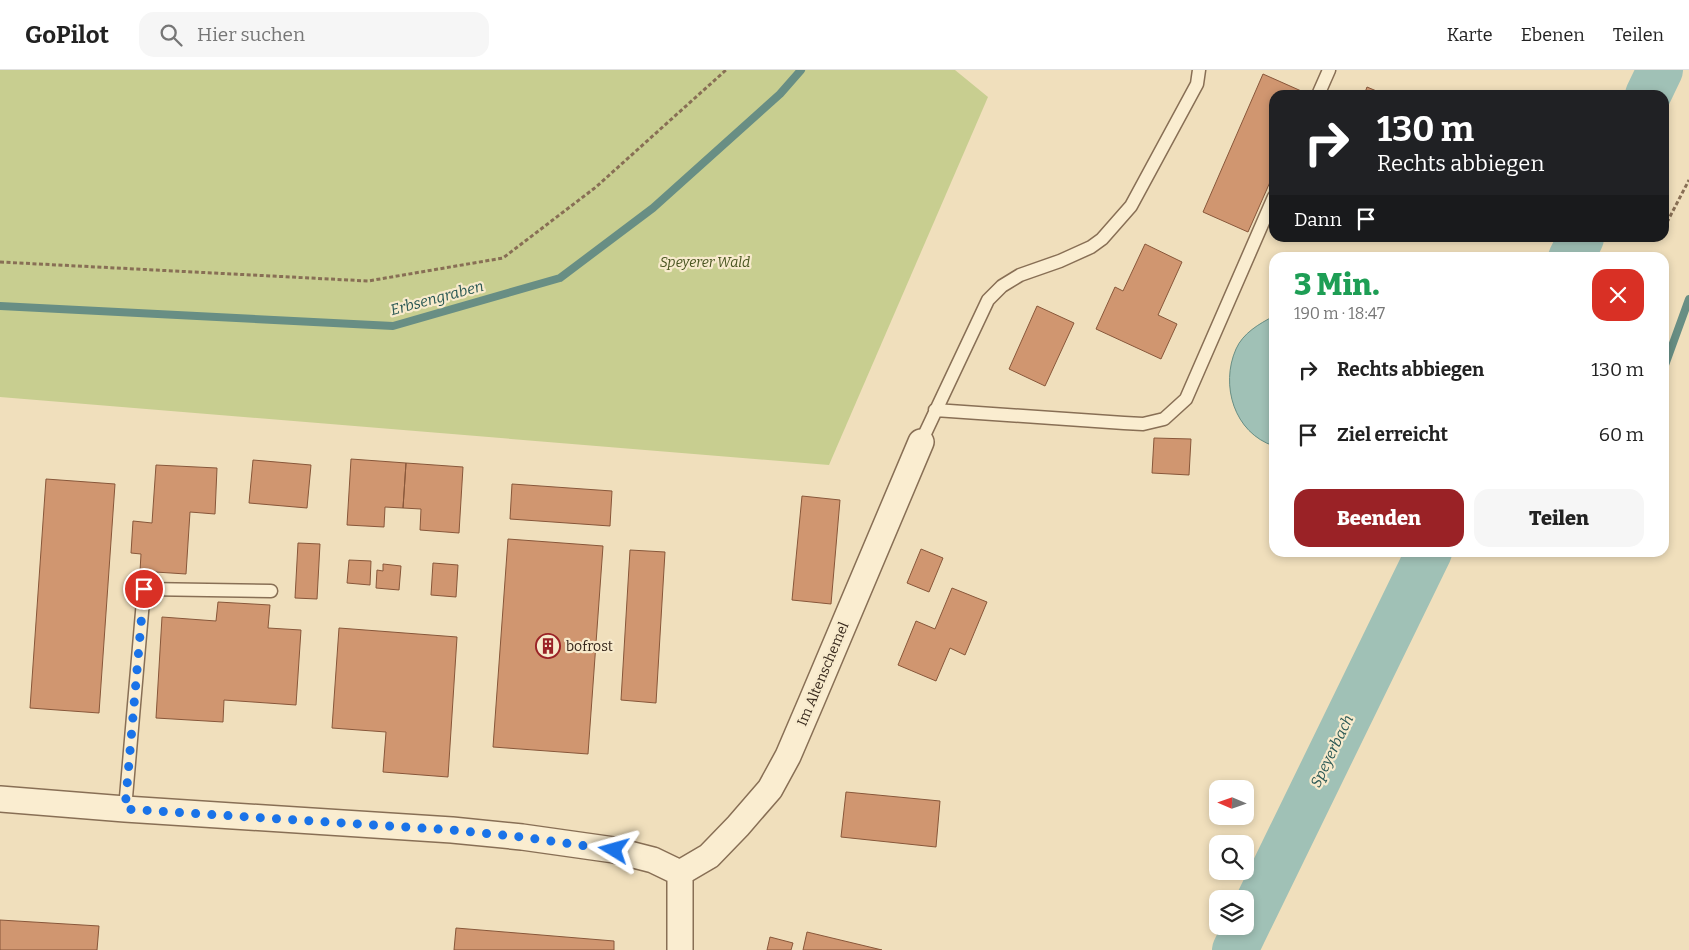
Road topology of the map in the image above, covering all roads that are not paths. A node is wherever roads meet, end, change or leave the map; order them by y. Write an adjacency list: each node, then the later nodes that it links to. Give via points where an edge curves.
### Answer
1 (1199, 70): 5 (lane, via 1197,84 1131,206 1091,247 1020,275 988,300)
2 (1329, 70): 3 (lane)
3 (1320, 90)
4 (1269, 208): 5 (lane, via 1186,399 1164,419 1143,424)
5 (935, 410): 6 (lane)
6 (921, 442): 10 (street, Im Altenschemel, via 788,756 770,789 709,856)
7 (271, 591): 9 (lane, via 144,589)
8 (0, 799): 9 (street)
9 (125, 809): 10 (street, via 522,837 614,850 653,860)
10 (680, 873): 11 (street)
11 (680, 950)

